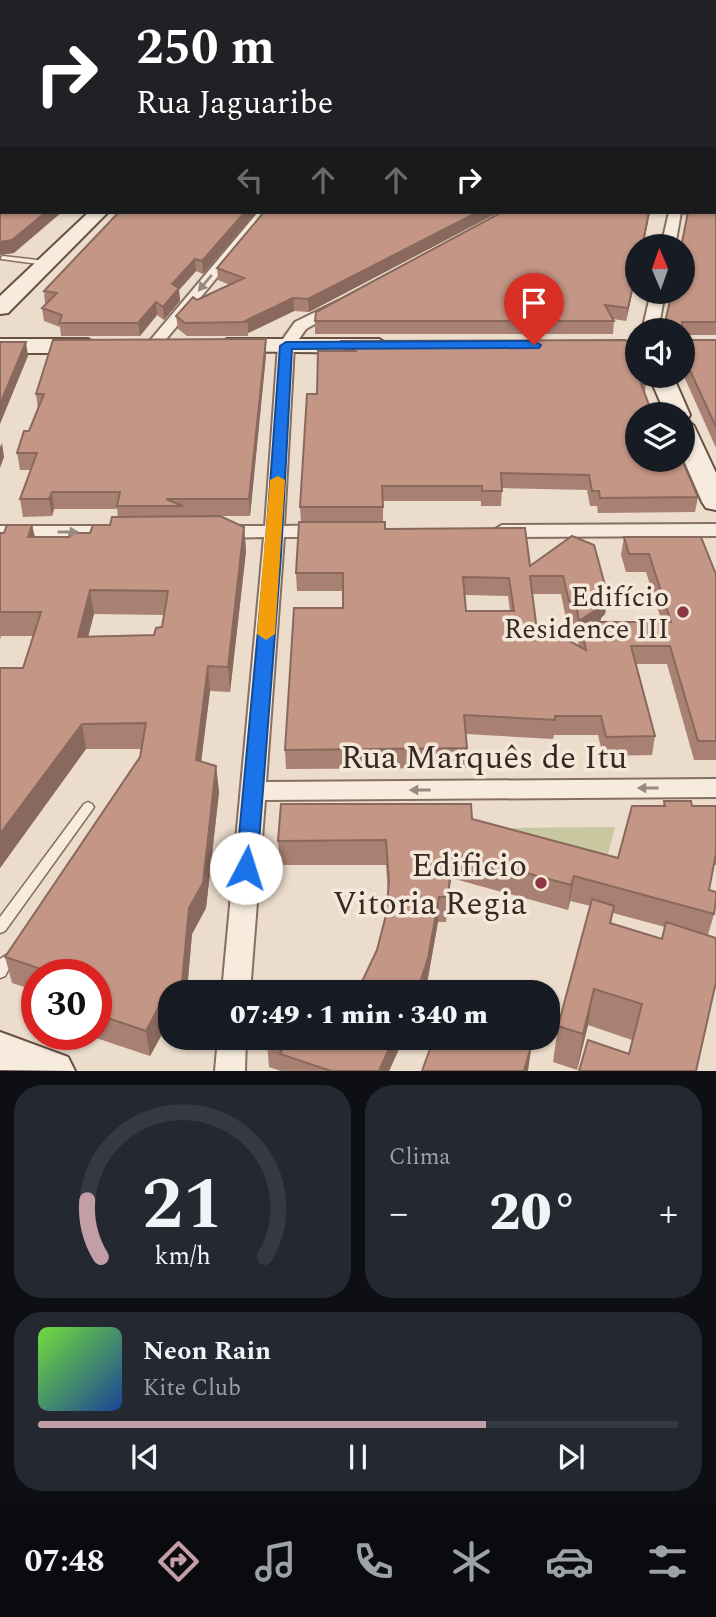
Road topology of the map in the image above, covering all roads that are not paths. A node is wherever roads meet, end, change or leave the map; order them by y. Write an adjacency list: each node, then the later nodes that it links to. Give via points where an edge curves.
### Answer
1 (97, 214): 6 (street)
2 (263, 214): 11 (street, one-way to 11)
3 (675, 214): 4 (street)
4 (671, 234)
5 (3, 258): 6 (lane)
6 (47, 263): 8 (street)
7 (349, 299): 14 (street, via 302,324)
8 (0, 308)
9 (399, 345): 14 (street)
10 (0, 346): 11 (street)
11 (153, 346): 12 (street)
12 (181, 346)
13 (209, 346): 14 (street)
14 (286, 346): 23 (street)
15 (695, 455): 16 (street)
16 (716, 502)
17 (716, 530): 19 (street)
18 (349, 531): 23 (street)
19 (487, 531)
20 (0, 532): 21 (street, one-way to 21)
21 (133, 532)
22 (199, 532): 23 (street)
23 (274, 532): 25 (street)
24 (716, 788): 25 (street, Rua Marquês de Itu, one-way to 25)
25 (253, 791): 28 (street)
26 (88, 807): 27 (lane)
27 (0, 927)
28 (237, 980)
29 (231, 1050): 32 (street)
30 (0, 1051): 31 (street)
31 (53, 1071)
32 (230, 1071)

